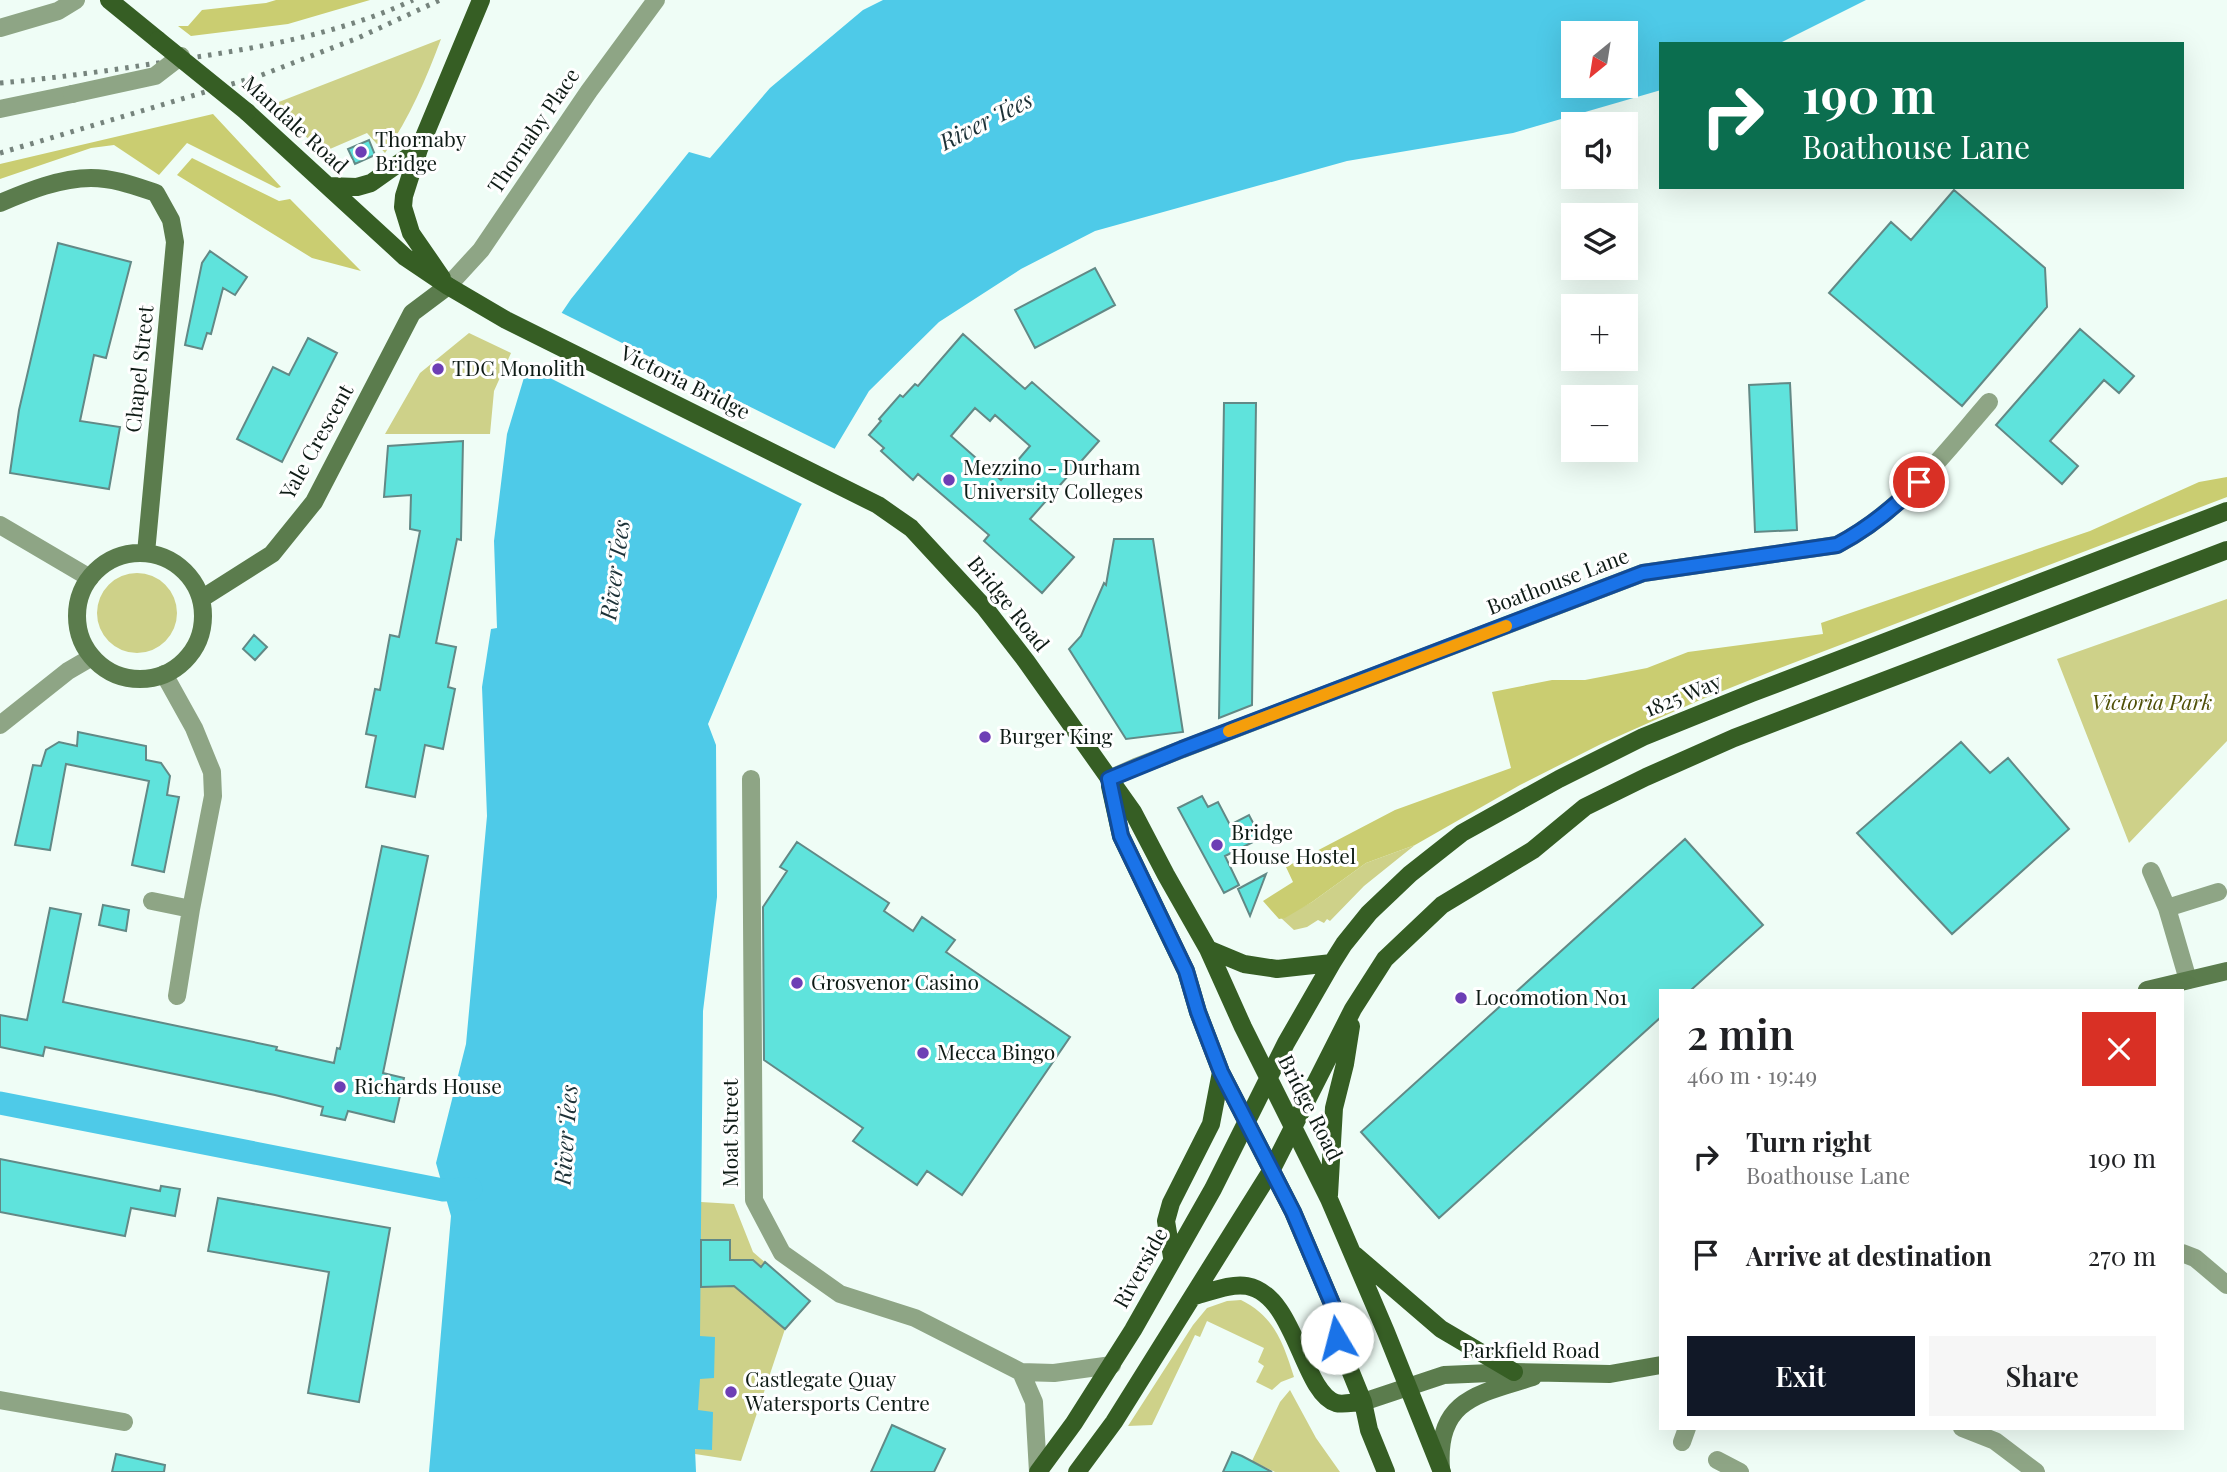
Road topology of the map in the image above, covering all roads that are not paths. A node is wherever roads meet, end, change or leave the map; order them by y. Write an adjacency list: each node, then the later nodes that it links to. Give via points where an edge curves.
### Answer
1 (76, 0): 5 (street, via 58,11)
2 (109, 0): 6 (main road, Mandale Road, bridge)
3 (481, 0): 8 (main road)
4 (656, 0): 11 (street, Thornaby Place, via 481,250)
5 (0, 28)
6 (181, 56): 7 (street, bridge, via 155,76); 9 (main road, Mandale Road, bridge)
7 (0, 109)
8 (419, 149): 9 (main road, via 371,183); 11 (main road, via 403,207 411,233)
9 (328, 186): 11 (main road, Mandale Road, via 405,257)
10 (0, 203): 17 (street, Chapel Street, via 35,188 90,178 156,193 171,220 175,242)
11 (448, 286): 13 (main road, Victoria Bridge, via 506,320); 19 (street, Yale Crescent, via 412,313 314,502 272,554)
12 (1989, 402): 24 (street, Boathouse Lane, via 1912,490 1881,518 1837,545 1643,573)
13 (843, 488): 24 (main road, Bridge Road, via 911,528 985,608)
14 (2227, 511): 31 (main road, 1825 Way, via 1752,692 1643,737 1559,779 1462,834 1410,874 1369,913)
15 (0, 525): 18 (street)
16 (2227, 550): 36 (main road, via 1734,738 1585,807 1533,850 1442,905 1385,959)
17 (146, 553): 18 (street, via 115,559); 19 (street, via 180,568)
18 (90, 578): 20 (street, via 80,597 77,618)
19 (201, 599): 21 (street, via 200,635 180,665)
20 (92, 657): 21 (street, via 125,677 145,679); 22 (street)
21 (164, 674): 29 (street, via 212,772 213,796)
22 (0, 725)
23 (751, 779): 50 (street, Moat Street, via 754,1200 782,1253 840,1294 915,1318)
24 (1109, 779): 30 (main road, Bridge Road, via 1133,812); 37 (main road, Bridge Road, via 1121,836 1186,971)
25 (2151, 872): 28 (street)
26 (2218, 892): 28 (street)
27 (152, 901): 29 (street)
28 (2166, 908): 33 (street)
29 (191, 909): 35 (street)
30 (1208, 949): 31 (main road, via 1244,964 1277,969); 38 (main road, Bridge Road)
31 (1332, 963): 38 (main road, 1825 Way)
32 (2227, 971): 33 (street)
33 (2188, 980): 34 (street)
34 (2151, 989)
35 (177, 996)
36 (1353, 1009): 40 (main road); 42 (main road, via 1334,1108)
37 (1221, 1072): 39 (main road, Bridge Road); 45 (main road, via 1211,1124 1166,1221)
38 (1269, 1078): 39 (main road, Riverside); 40 (main road, Bridge Road)
39 (1246, 1123): 41 (main road, Bridge Road); 45 (main road, Riverside)
40 (1294, 1126): 41 (main road); 42 (main road, Bridge Road)
41 (1271, 1171): 47 (main road); 55 (main road, Bridge Road, via 1333,1306 1337,1338)
42 (1329, 1199): 43 (main road, Bridge Road)
43 (1350, 1251): 51 (main road, via 1441,1329); 53 (main road, Bridge Road)
44 (2189, 1256): 46 (street)
45 (1172, 1257): 48 (main road, Riverside)
46 (2227, 1285)
47 (1194, 1296): 55 (main road, via 1247,1286 1268,1294 1319,1391 1336,1403); 61 (main road)
48 (1112, 1365): 50 (street, Moat Street, via 1054,1373); 60 (main road, Riverside)
49 (1659, 1365): 52 (street, Parkfield Road, via 1610,1374)
50 (1021, 1372): 60 (street, via 1034,1402)
51 (1514, 1372): 52 (street, Parkfield Road); 53 (street, Parkfield Road, via 1444,1375)
52 (1543, 1374): 59 (street, via 1475,1395 1458,1407 1440,1447)
53 (1408, 1388): 55 (street, Parkfield Road); 59 (main road, Bridge Road)
54 (0, 1400): 56 (street)
55 (1363, 1402): 62 (main road, Bridge Road)
56 (124, 1422)
57 (1967, 1430): 64 (street, via 1995,1441)
58 (1717, 1460): 63 (street)
59 (1441, 1471)
60 (1038, 1472)
61 (1077, 1472)
62 (1386, 1472)
63 (1741, 1472)
64 (2036, 1472)

